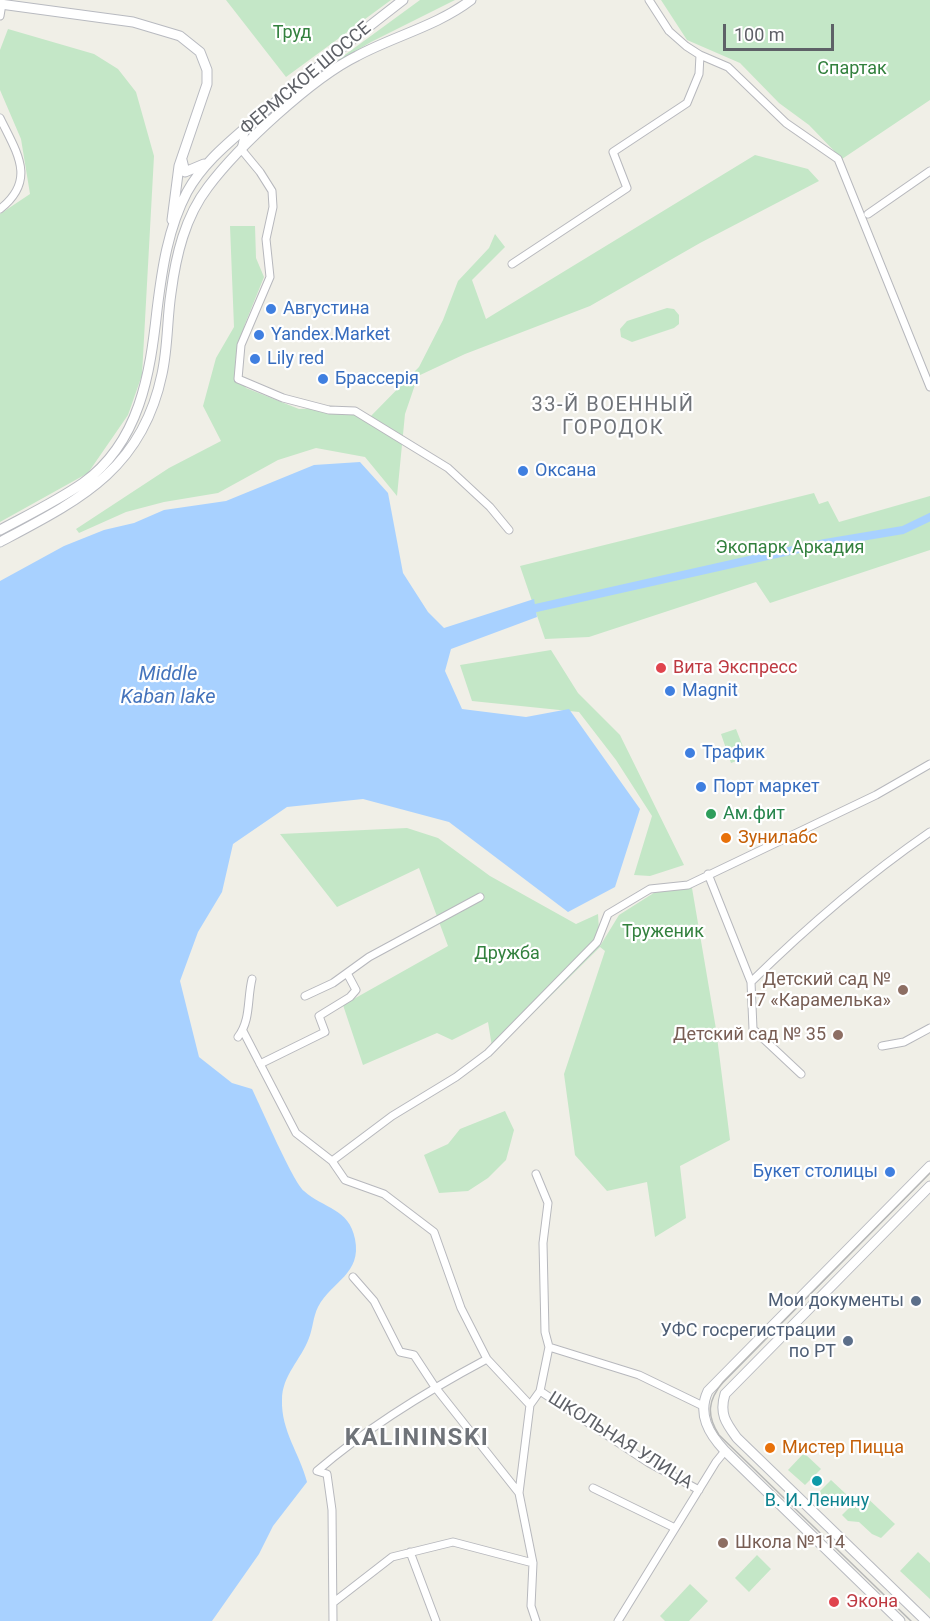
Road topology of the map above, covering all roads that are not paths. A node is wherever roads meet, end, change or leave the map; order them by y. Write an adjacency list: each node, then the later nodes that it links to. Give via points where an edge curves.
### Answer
1 (403, 0): 10 (main road, ФЕРМСКОЕ ШОССЕ)
2 (460, 0): 7 (main road)
3 (471, 0): 7 (main road, ФЕРМСКОЕ ШОССЕ)
4 (649, 0): 8 (street, via 669,31)
5 (1, 4): 6 (street); 12 (main road, via 133,22 192,43 204,60 207,84)
6 (0, 16)
7 (444, 17): 11 (main road, ФЕРМСКОЕ ШОССЕ, via 354,57)
8 (700, 56): 18 (street, via 699,75 687,103 613,152 627,188); 19 (street, via 728,67 786,123 838,159)
9 (0, 118): 15 (street, via 20,162 22,182 16,195)
10 (248, 126): 11 (street); 13 (main road, ФЕРМСКОЕ ШОССЕ)
11 (241, 149): 21 (street, via 272,191 273,207 266,239 270,278 241,345 238,379 283,399 329,410 356,411 448,468); 22 (main road, ФЕРМСКОЕ ШОССЕ, via 209,185 190,215 172,284 158,391 129,451 115,470 80,498)
12 (181, 158): 13 (main road, ФЕРМСКОЕ ШОССЕ, via 182,167 188,172); 17 (main road)
13 (211, 160): 17 (main road, ФЕРМСКОЕ ШОССЕ, via 189,190)
14 (930, 171): 16 (street)
15 (0, 209)
16 (868, 214)
17 (171, 228): 20 (main road, ФЕРМСКОЕ ШОССЕ, via 160,284 151,369 132,424 108,459 84,482)
18 (512, 264)
19 (930, 387)
20 (0, 530)
21 (509, 530)
22 (0, 542)
23 (930, 765): 25 (street, via 876,795)
24 (930, 832): 29 (street, via 884,864)
25 (708, 874): 29 (street); 35 (street, via 688,885 650,889 608,914 597,942 488,1053)
26 (480, 897): 27 (street)
27 (347, 973): 30 (street); 33 (street, via 356,990 319,1016 325,1032)
28 (252, 979): 33 (street, ШКОЛЬНАЯ УЛИЦА, via 247,999 250,1007 240,1034)
29 (752, 982): 34 (street, via 753,1029)
30 (305, 996)
31 (930, 1028): 32 (street, via 904,1042)
32 (882, 1046)
33 (260, 1064): 35 (street, ШКОЛЬНАЯ УЛИЦА, via 296,1132)
34 (801, 1074)
35 (332, 1161): 41 (street, ШКОЛЬНАЯ УЛИЦА, via 345,1180 384,1194 434,1232 461,1308)
36 (930, 1166): 45 (main road, via 708,1391)
37 (536, 1174): 40 (street, via 548,1203 543,1243 545,1332)
38 (930, 1186): 59 (main road, via 725,1394 721,1407 724,1421 737,1438)
39 (353, 1277): 42 (street, via 374,1301 400,1352 414,1355)
40 (549, 1347): 43 (street); 45 (street, via 639,1375)
41 (487, 1359): 42 (street); 44 (street, ШКОЛЬНАЯ УЛИЦА)
42 (435, 1387): 49 (street); 53 (street, via 355,1438 317,1471 327,1474 332,1510)
43 (540, 1391): 44 (street); 48 (street, ШКОЛЬНАЯ УЛИЦА, via 649,1463)
44 (530, 1405): 49 (street)
45 (704, 1406): 46 (main road, via 707,1427)
46 (725, 1451): 48 (street); 58 (main road)
47 (593, 1488): 50 (street)
48 (699, 1490): 50 (street)
49 (519, 1493): 52 (street)
50 (675, 1528): 57 (street)
51 (410, 1552): 52 (street, via 453,1542); 53 (street, via 392,1557); 55 (street)
52 (533, 1563): 56 (street, via 531,1606)
53 (334, 1602): 54 (street)
54 (333, 1621)
55 (436, 1621)
56 (536, 1621)
57 (618, 1621)
58 (900, 1621)
59 (926, 1621)

